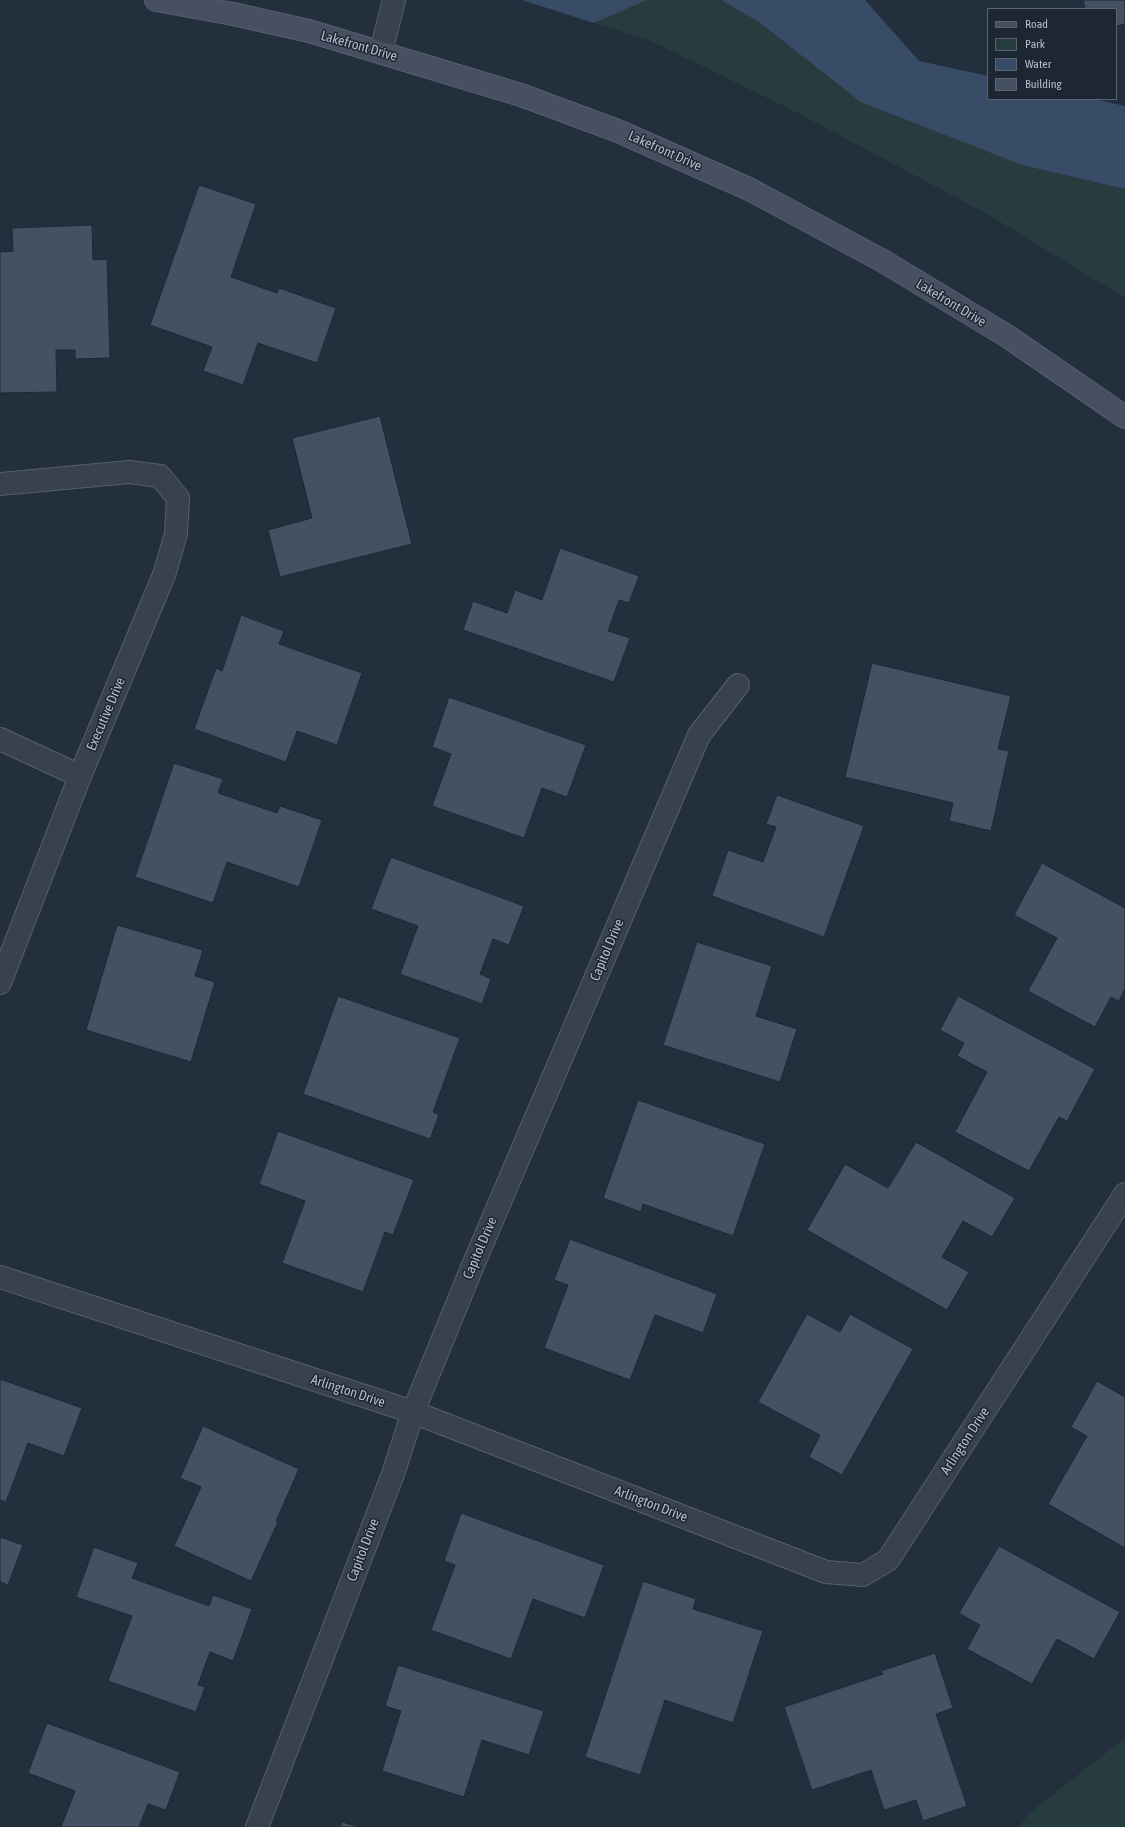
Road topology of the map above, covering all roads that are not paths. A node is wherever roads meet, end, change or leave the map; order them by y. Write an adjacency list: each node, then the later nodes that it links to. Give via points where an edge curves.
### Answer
1 (156, 0): 3 (street, Lakefront Drive, via 309,31)
2 (394, 0): 3 (street)
3 (381, 52): 4 (street, Lakefront Drive, via 521,95 618,130 748,189 883,261 988,324)
4 (1125, 417)
5 (0, 484): 8 (street, Executive Drive, via 129,472 160,476 178,498 176,534 164,575)
6 (738, 685): 12 (street, Capitol Drive, via 698,735)
7 (0, 739): 8 (street)
8 (80, 776): 9 (street, Executive Drive)
9 (0, 983)
10 (1125, 1194): 12 (street, Arlington Drive, via 888,1560 862,1575 826,1572)
11 (0, 1277): 12 (street, Arlington Drive)
12 (413, 1412): 13 (street, Capitol Drive, via 393,1474)
13 (258, 1827)

